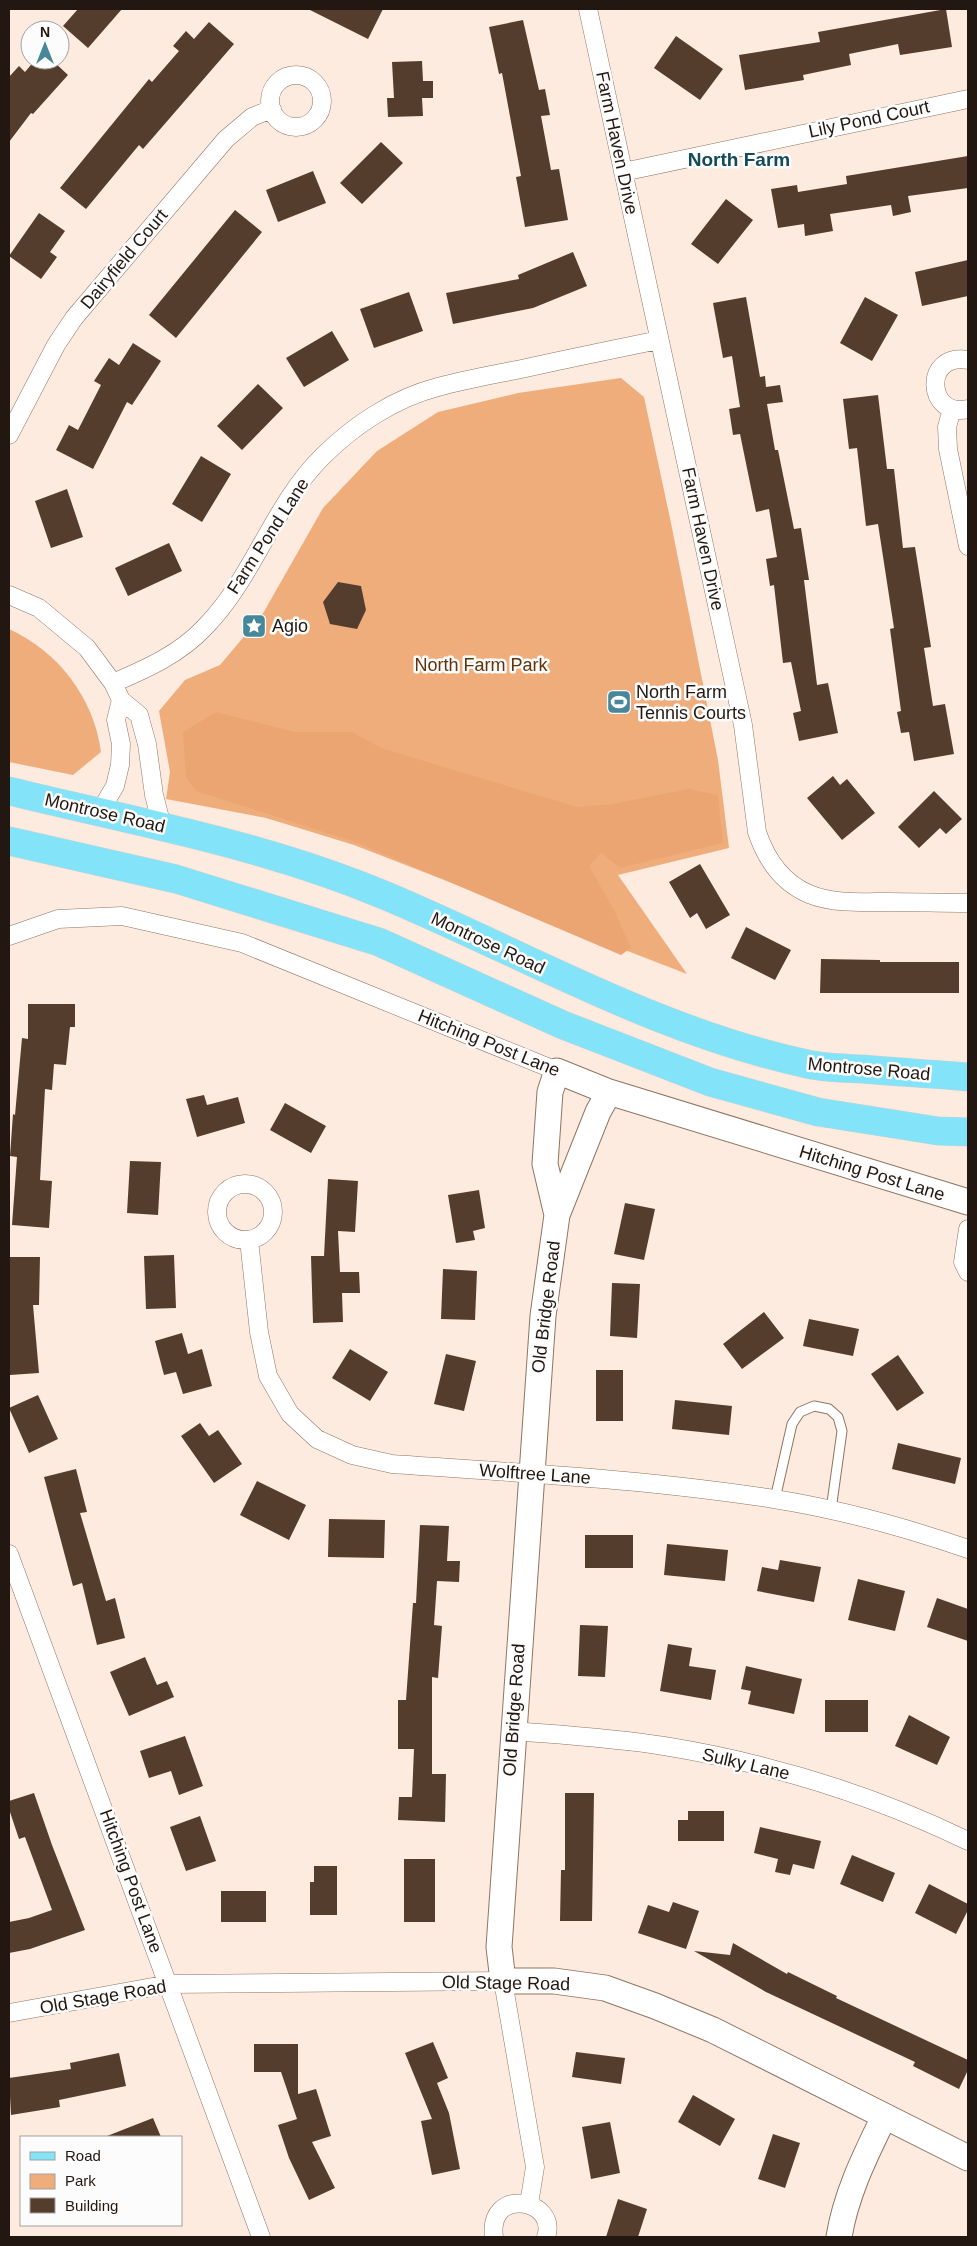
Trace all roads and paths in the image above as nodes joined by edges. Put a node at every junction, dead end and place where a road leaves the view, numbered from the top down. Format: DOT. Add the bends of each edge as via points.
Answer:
graph roads {
  1 [pos="588,9"];
  2 [pos="968,99"];
  3 [pos="272,109"];
  4 [pos="623,172"];
  5 [pos="659,340"];
  6 [pos="968,360"];
  7 [pos="960,409"];
  8 [pos="9,435"];
  9 [pos="968,546"];
  10 [pos="9,595"];
  11 [pos="112,683"];
  12 [pos="121,700"];
  13 [pos="9,791"];
  14 [pos="99,813"];
  15 [pos="162,826"];
  16 [pos="9,841"];
  17 [pos="968,903"];
  18 [pos="9,936"];
  19 [pos="557,1071"];
  20 [pos="968,1077"];
  21 [pos="609,1092"];
  22 [pos="968,1132"];
  23 [pos="968,1202"];
  24 [pos="557,1215"];
  25 [pos="968,1229"];
  26 [pos="248,1240"];
  27 [pos="968,1272"];
  28 [pos="531,1474"];
  29 [pos="776,1499"];
  30 [pos="831,1510"];
  31 [pos="968,1549"];
  32 [pos="9,1554"];
  33 [pos="513,1731"];
  34 [pos="968,1841"];
  35 [pos="503,1981"];
  36 [pos="169,1984"];
  37 [pos="9,2013"];
  38 [pos="884,2116"];
  39 [pos="968,2158"];
  40 [pos="529,2204"];
  41 [pos="261,2237"];
  42 [pos="494,2237"];
  43 [pos="546,2237"];
  44 [pos="840,2237"];
  1 -- 4 [label="street, Farm Haven Drive"];
  2 -- 4 [label="street, Lily Pond Court"];
  3 -- 8 [label="street, Dairyfield Court" via="252,118 226,139 74,318 56,345"];
  4 -- 5 [label="street, Farm Haven Drive"];
  5 -- 11 [label="street, Farm Pond Lane" via="436,387 383,410 323,456 296,487 232,594 206,627 165,659"];
  5 -- 17 [label="street, Farm Haven Drive" via="743,725 757,832 771,865 809,894 847,902"];
  6 -- 7 [label="street" via="950,361 936,376 937,395 943,404"];
  7 -- 9 [label="street" via="947,427 948,448"];
  10 -- 11 [label="street" via="39,608 87,648"];
  11 -- 12 [label="street"];
  12 -- 14 [label="street" via="116,720 120,744 116,786"];
  12 -- 15 [label="street" via="139,715"];
  13 -- 14 [label="main road, Montrose Road"];
  14 -- 15 [label="main road, Montrose Road"];
  15 -- 20 [label="main road, Montrose Road" via="265,852 384,895 624,1006 711,1038 809,1065"];
  16 -- 22 [label="main road" via="176,879 379,942 563,1024 710,1082 818,1112 938,1132"];
  18 -- 19 [label="street, Hitching Post Lane" via="58,919 122,916 242,943"];
  19 -- 21 [label="street, Hitching Post Lane"];
  19 -- 24 [label="street, Old Bridge Road" via="550,1092 545,1164"];
  21 -- 23 [label="street, Hitching Post Lane"];
  21 -- 24 [label="street, Old Bridge Road"];
  24 -- 28 [label="street, Old Bridge Road" via="543,1316"];
  25 -- 27 [label="street" via="963,1262"];
  26 -- 28 [label="street, Wolftree Lane" via="259,1332 268,1376 290,1414 316,1439 352,1455 392,1464"];
  28 -- 29 [label="street, Wolftree Lane" via="663,1484"];
  28 -- 33 [label="street, Old Bridge Road"];
  29 -- 30 [label="street, Wolftree Lane"];
  29 -- 30 [label="lane" via="792,1424 800,1412 814,1406 828,1409 838,1417 842,1431"];
  30 -- 31 [label="street, Wolftree Lane"];
  32 -- 36 [label="street, Hitching Post Lane"];
  33 -- 34 [label="street, Sulky Lane" via="665,1746 759,1766 874,1801"];
  33 -- 35 [label="street, Old Bridge Road" via="499,1947"];
  35 -- 36 [label="street, Old Stage Road"];
  35 -- 38 [label="street, Old Stage Road" via="554,1981 605,1988 713,2030"];
  35 -- 40 [label="street, Old Bridge Road" via="535,2167"];
  36 -- 37 [label="street, Old Stage Road"];
  36 -- 41 [label="street, Hitching Post Lane"];
  38 -- 39 [label="street, Old Stage Road"];
  38 -- 44 [label="street" via="861,2163 843,2213"];
  40 -- 42 [label="street" via="516,2203 505,2207 497,2215"];
  40 -- 43 [label="street" via="546,2220"];
}
